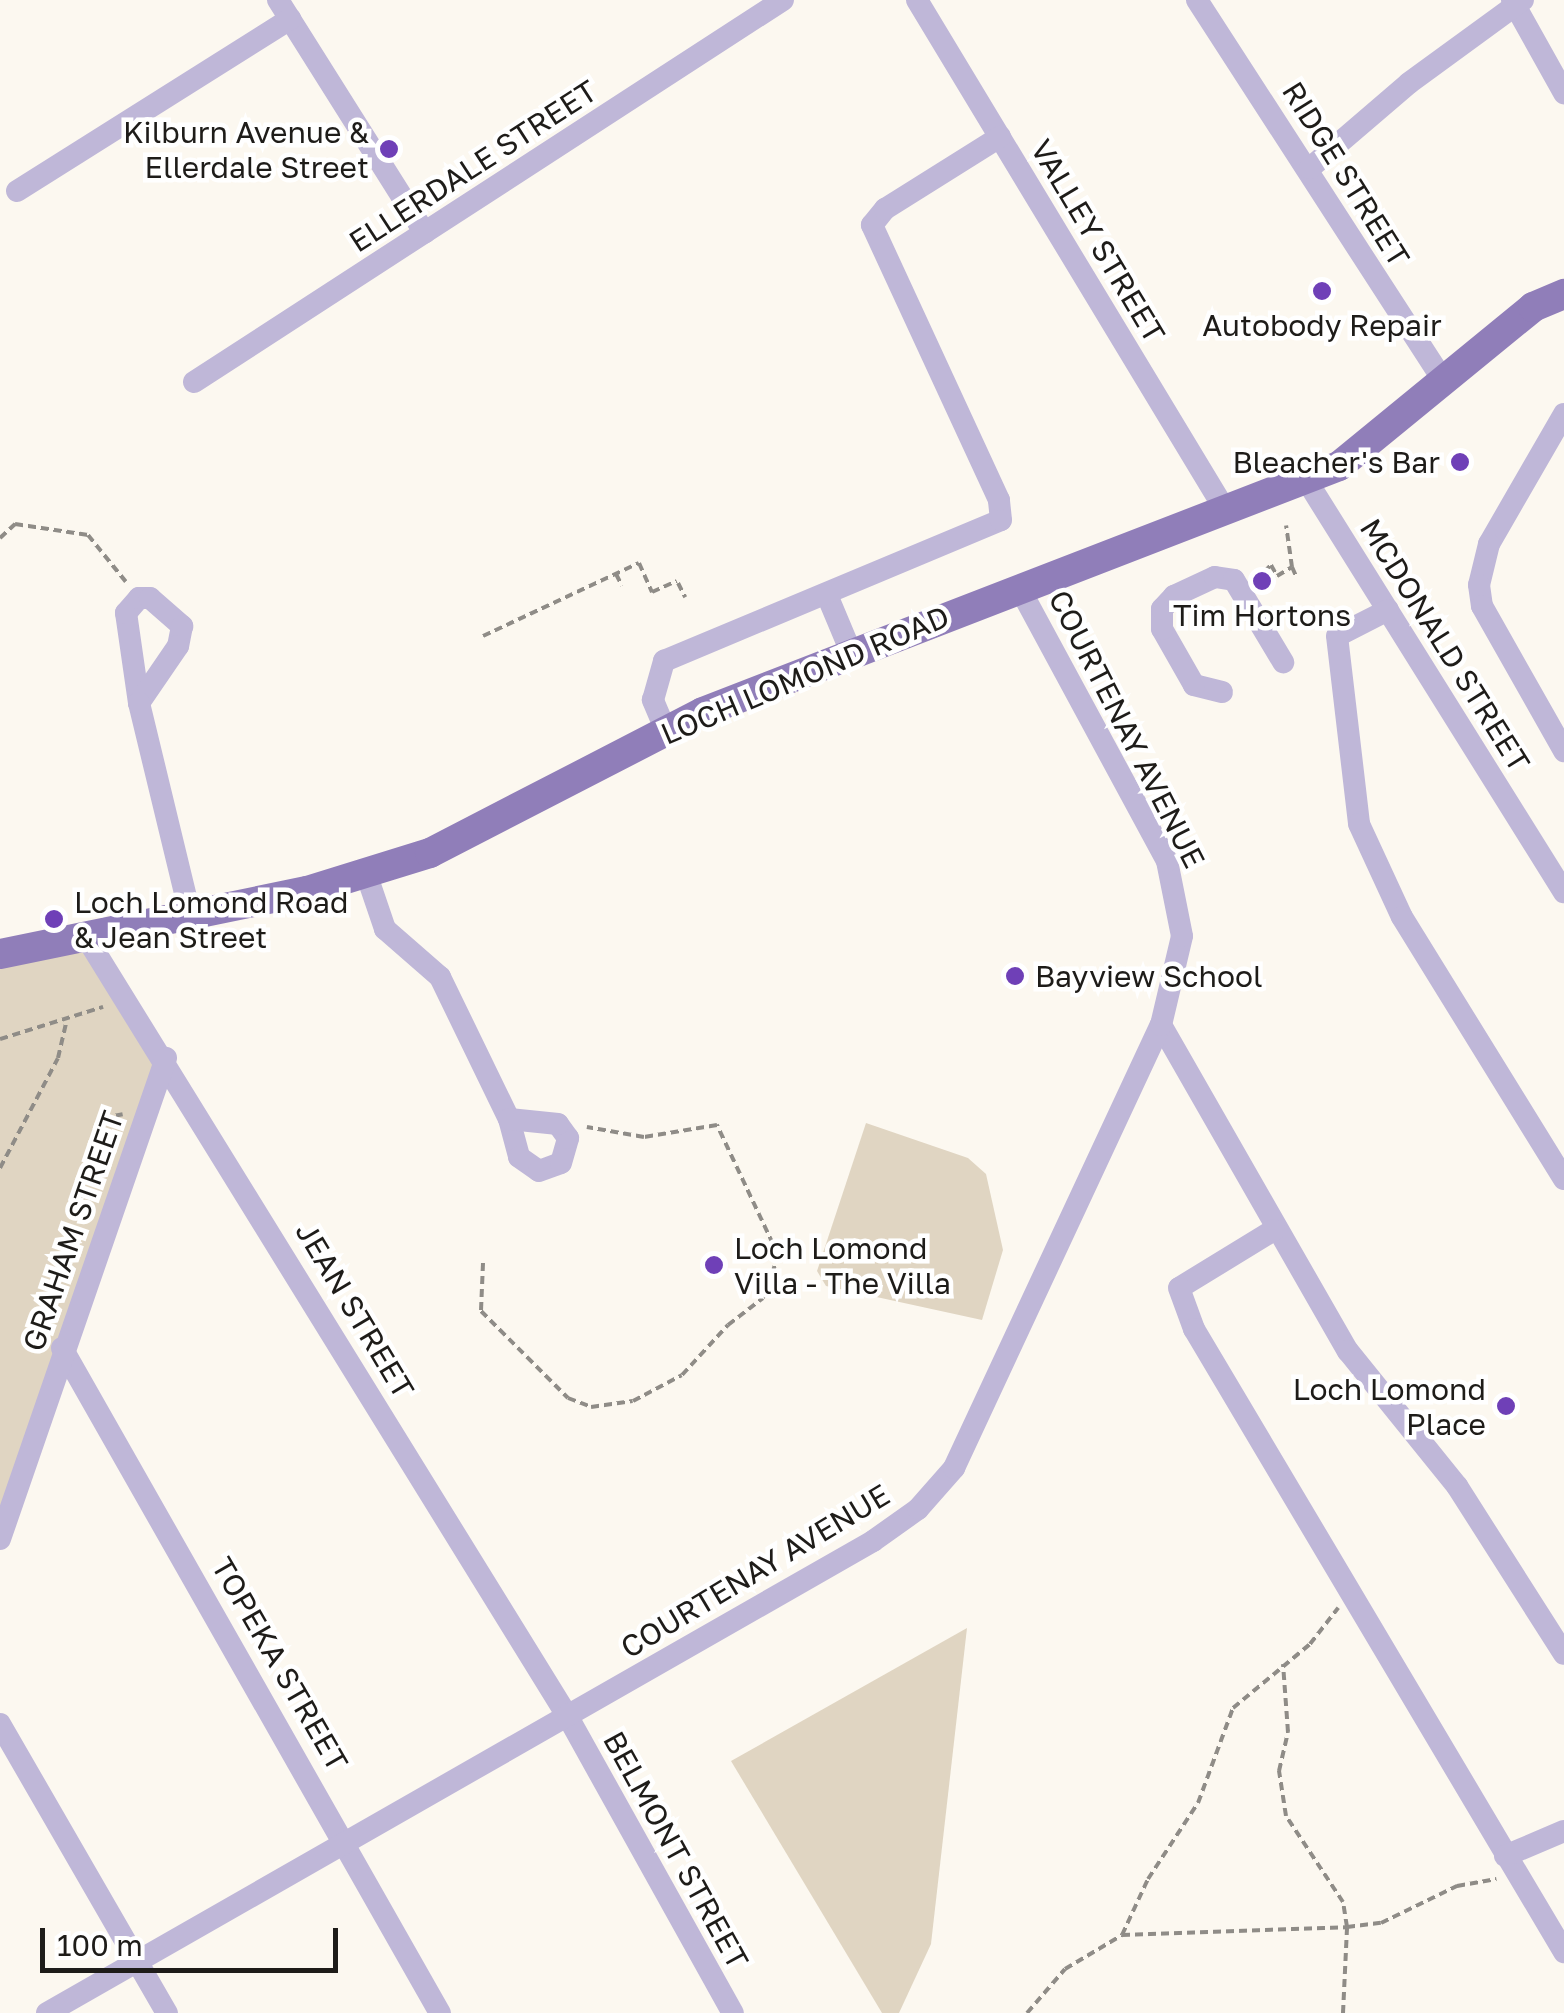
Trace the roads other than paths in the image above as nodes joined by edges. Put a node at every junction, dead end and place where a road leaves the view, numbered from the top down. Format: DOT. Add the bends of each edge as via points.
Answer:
graph roads {
  1 [pos="783,0"];
  2 [pos="917,0"];
  3 [pos="1198,0"];
  4 [pos="1517,2"];
  5 [pos="284,10"];
  6 [pos="1564,93"];
  7 [pos="1000,137"];
  8 [pos="1310,168"];
  9 [pos="17,192"];
  10 [pos="425,233"];
  11 [pos="1564,294"];
  12 [pos="1443,380"];
  13 [pos="194,382"];
  14 [pos="1564,414"];
  15 [pos="1308,482"];
  16 [pos="1227,513"];
  17 [pos="1020,588"];
  18 [pos="827,595"];
  19 [pos="1388,610"];
  20 [pos="851,652"];
  21 [pos="1283,662"];
  22 [pos="1222,692"];
  23 [pos="139,703"];
  24 [pos="666,731"];
  25 [pos="1564,751"];
  26 [pos="366,876"];
  27 [pos="1564,892"];
  28 [pos="190,914"];
  29 [pos="86,937"];
  30 [pos="0,954"];
  31 [pos="1161,1025"];
  32 [pos="166,1058"];
  33 [pos="509,1119"];
  34 [pos="1564,1178"];
  35 [pos="1274,1230"];
  36 [pos="62,1348"];
  37 [pos="0,1538"];
  38 [pos="1564,1654"];
  39 [pos="568,1717"];
  40 [pos="0,1724"];
  41 [pos="1564,1831"];
  42 [pos="346,1839"];
  43 [pos="1510,1863"];
  44 [pos="1564,1952"];
  45 [pos="138,1960"];
  46 [pos="47,2013"];
  47 [pos="167,2013"];
  48 [pos="440,2013"];
  49 [pos="733,2013"];
  1 -- 10 [label="street, ELLERDALE STREET"];
  2 -- 7 [label="street, VALLEY STREET"];
  3 -- 8 [label="street, RIDGE STREET"];
  4 -- 6 [label="street"];
  4 -- 8 [label="street"];
  5 -- 9 [label="street"];
  5 -- 10 [label="street"];
  7 -- 16 [label="street, VALLEY STREET"];
  7 -- 18 [label="street" via="885,209 872,224 1003,516 996,526"];
  8 -- 12 [label="street, RIDGE STREET"];
  10 -- 13 [label="street, ELLERDALE STREET"];
  11 -- 12 [label="main road, LOCH LOMOND ROAD" via="1533,307"];
  12 -- 15 [label="main road, LOCH LOMOND ROAD" via="1364,448"];
  14 -- 25 [label="street" via="1490,544 1479,585 1482,606"];
  15 -- 16 [label="main road, LOCH LOMOND ROAD"];
  15 -- 19 [label="street, MCDONALD STREET"];
  16 -- 17 [label="main road, LOCH LOMOND ROAD"];
  17 -- 20 [label="main road, LOCH LOMOND ROAD"];
  17 -- 31 [label="street, COURTENAY AVENUE" via="1177,886 1180,962"];
  18 -- 20 [label="street"];
  18 -- 24 [label="street" via="664,661 653,700"];
  19 -- 27 [label="street, MCDONALD STREET"];
  19 -- 34 [label="street" via="1336,636 1359,824 1402,916"];
  20 -- 24 [label="main road, LOCH LOMOND ROAD"];
  21 -- 22 [label="street" via="1234,580 1216,577 1174,596 1162,609 1162,629 1194,686"];
  23 -- 23 [label="street" via="126,646 126,613 139,598 178,617 182,632"];
  23 -- 28 [label="street"];
  24 -- 26 [label="main road, LOCH LOMOND ROAD" via="442,848"];
  26 -- 28 [label="main road, LOCH LOMOND ROAD"];
  26 -- 33 [label="street" via="385,930 440,977"];
  28 -- 29 [label="main road, LOCH LOMOND ROAD"];
  29 -- 30 [label="main road, LOCH LOMOND ROAD"];
  29 -- 32 [label="street, JEAN STREET"];
  31 -- 35 [label="street"];
  31 -- 39 [label="street, COURTENAY AVENUE" via="968,1441 937,1492 872,1540"];
  32 -- 36 [label="street, GRAHAM STREET"];
  32 -- 39 [label="street, JEAN STREET"];
  33 -- 33 [label="street" via="520,1157 539,1171 567,1156 564,1130 550,1120"];
  35 -- 38 [label="street" via="1348,1351 1457,1486"];
  35 -- 43 [label="street" via="1179,1288 1194,1329"];
  36 -- 37 [label="street, GRAHAM STREET"];
  36 -- 42 [label="street, TOPEKA STREET"];
  39 -- 42 [label="street, COURTENAY AVENUE"];
  39 -- 49 [label="street, BELMONT STREET"];
  40 -- 45 [label="street"];
  41 -- 43 [label="street"];
  42 -- 45 [label="street, COURTENAY AVENUE"];
  42 -- 48 [label="street, TOPEKA STREET"];
  43 -- 44 [label="street"];
  45 -- 46 [label="street, COURTENAY AVENUE"];
  45 -- 47 [label="street"];
}
